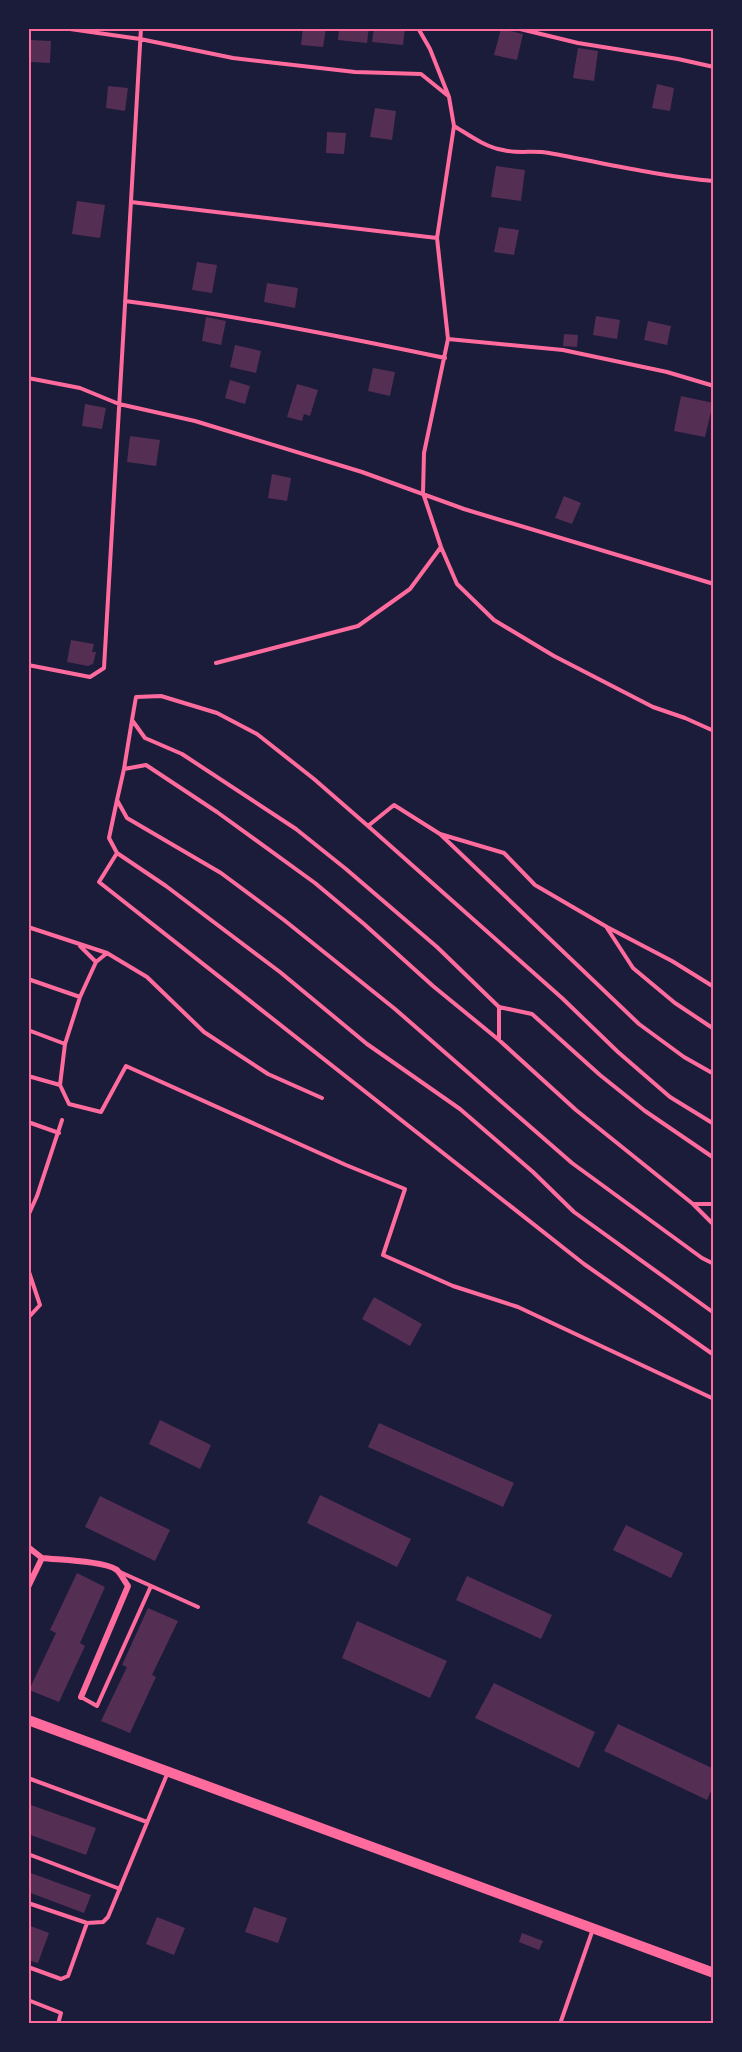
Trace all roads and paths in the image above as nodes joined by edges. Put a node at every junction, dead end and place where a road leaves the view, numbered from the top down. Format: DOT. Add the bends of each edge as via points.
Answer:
graph roads {
  1 [pos="63,28"];
  2 [pos="141,28"];
  3 [pos="418,28"];
  4 [pos="516,28"];
  5 [pos="140,39"];
  6 [pos="714,67"];
  7 [pos="449,97"];
  8 [pos="454,126"];
  9 [pos="714,181"];
  10 [pos="131,202"];
  11 [pos="437,238"];
  12 [pos="125,301"];
  13 [pos="448,339"];
  14 [pos="445,358"];
  15 [pos="28,378"];
  16 [pos="714,386"];
  17 [pos="119,404"];
  18 [pos="423,494"];
  19 [pos="441,547"];
  20 [pos="714,584"];
  21 [pos="216,663"];
  22 [pos="28,665"];
  23 [pos="132,720"];
  24 [pos="714,731"];
  25 [pos="124,769"];
  26 [pos="117,800"];
  27 [pos="368,826"];
  28 [pos="440,834"];
  29 [pos="117,854"];
  30 [pos="28,927"];
  31 [pos="606,927"];
  32 [pos="79,945"];
  33 [pos="107,952"];
  34 [pos="96,962"];
  35 [pos="28,979"];
  36 [pos="714,987"];
  37 [pos="80,997"];
  38 [pos="499,1007"];
  39 [pos="714,1029"];
  40 [pos="28,1030"];
  41 [pos="499,1040"];
  42 [pos="64,1044"];
  43 [pos="714,1074"];
  44 [pos="28,1076"];
  45 [pos="60,1085"];
  46 [pos="322,1098"];
  47 [pos="62,1120"];
  48 [pos="28,1122"];
  49 [pos="714,1124"];
  50 [pos="58,1133"];
  51 [pos="714,1158"];
  52 [pos="693,1204"];
  53 [pos="714,1204"];
  54 [pos="28,1216"];
  55 [pos="714,1225"];
  56 [pos="714,1264"];
  57 [pos="28,1269"];
  58 [pos="714,1313"];
  59 [pos="28,1318"];
  60 [pos="714,1355"];
  61 [pos="714,1399"];
  62 [pos="28,1547"];
  63 [pos="42,1558"];
  64 [pos="117,1570"];
  65 [pos="152,1586"];
  66 [pos="28,1587"];
  67 [pos="198,1607"];
  68 [pos="81,1697"];
  69 [pos="28,1720"];
  70 [pos="168,1772"];
  71 [pos="28,1778"];
  72 [pos="147,1822"];
  73 [pos="28,1854"];
  74 [pos="120,1889"];
  75 [pos="28,1903"];
  76 [pos="87,1923"];
  77 [pos="594,1928"];
  78 [pos="28,1967"];
  79 [pos="714,1972"];
  80 [pos="28,2000"];
  81 [pos="58,2024"];
  82 [pos="560,2024"];
  1 -- 5 [label="lane"];
  2 -- 5 [label="lane"];
  3 -- 7 [label="lane"];
  4 -- 6 [label="lane"];
  5 -- 7 [label="lane" via="233,58 355,72 421,74"];
  5 -- 10 [label="lane"];
  7 -- 8 [label="lane"];
  8 -- 9 [label="lane" via="480,142 504,150 547,152"];
  8 -- 11 [label="lane"];
  10 -- 11 [label="lane"];
  10 -- 12 [label="lane"];
  11 -- 13 [label="lane"];
  12 -- 14 [label="lane" via="333,335"];
  12 -- 17 [label="lane"];
  13 -- 14 [label="lane"];
  13 -- 16 [label="lane" via="563,350"];
  14 -- 18 [label="lane" via="424,453"];
  15 -- 17 [label="lane" via="80,388"];
  17 -- 18 [label="lane" via="195,421"];
  17 -- 22 [label="lane" via="104,668 90,677"];
  18 -- 19 [label="lane"];
  18 -- 20 [label="lane"];
  19 -- 21 [label="lane" via="410,589 358,626"];
  19 -- 24 [label="lane" via="457,585 494,620 654,707"];
  23 -- 25 [label="lane"];
  23 -- 27 [label="lane" via="136,697 160,696 217,713 257,734"];
  23 -- 38 [label="lane" via="145,738 182,754 296,829 437,947"];
  25 -- 26 [label="lane"];
  25 -- 41 [label="lane" via="146,765 315,883"];
  26 -- 29 [label="lane" via="109,838"];
  26 -- 56 [label="lane" via="127,818 221,873 284,920 572,1162"];
  27 -- 28 [label="lane" via="394,805"];
  27 -- 49 [label="lane" via="618,1052 670,1096"];
  28 -- 31 [label="lane" via="504,853 535,885"];
  28 -- 43 [label="lane" via="639,1024"];
  29 -- 58 [label="lane" via="166,886 367,1044 460,1109 574,1212"];
  29 -- 60 [label="lane" via="99,882 584,1264"];
  30 -- 32 [label="lane"];
  31 -- 36 [label="lane"];
  31 -- 39 [label="lane" via="633,968"];
  32 -- 33 [label="lane"];
  32 -- 34 [label="lane"];
  33 -- 34 [label="lane"];
  33 -- 46 [label="lane" via="147,977 204,1032 268,1074"];
  34 -- 37 [label="lane"];
  35 -- 37 [label="lane"];
  37 -- 42 [label="lane"];
  38 -- 41 [label="lane"];
  38 -- 51 [label="lane" via="532,1014 636,1104"];
  40 -- 42 [label="lane"];
  41 -- 52 [label="lane" via="576,1110"];
  42 -- 45 [label="lane"];
  44 -- 45 [label="lane"];
  45 -- 61 [label="lane" via="69,1104 101,1112 126,1066 405,1189 383,1255 453,1286 518,1308"];
  47 -- 50 [label="lane"];
  48 -- 50 [label="lane"];
  50 -- 54 [label="lane"];
  52 -- 53 [label="lane"];
  52 -- 55 [label="lane"];
  57 -- 59 [label="lane" via="40,1305"];
  62 -- 63 [label="street"];
  63 -- 64 [label="street" via="99,1562"];
  63 -- 66 [label="street"];
  64 -- 65 [label="lane"];
  64 -- 68 [label="street" via="128,1586"];
  65 -- 67 [label="lane"];
  65 -- 68 [label="lane" via="97,1706"];
  69 -- 70 [label="main road"];
  70 -- 72 [label="lane"];
  70 -- 77 [label="main road"];
  71 -- 72 [label="lane"];
  72 -- 74 [label="lane"];
  73 -- 74 [label="lane"];
  74 -- 76 [label="lane" via="108,1917 103,1922"];
  75 -- 76 [label="lane"];
  76 -- 78 [label="lane" via="68,1976 61,1979"];
  77 -- 79 [label="main road"];
  77 -- 82 [label="lane"];
  80 -- 81 [label="lane" via="61,2013"];
}
